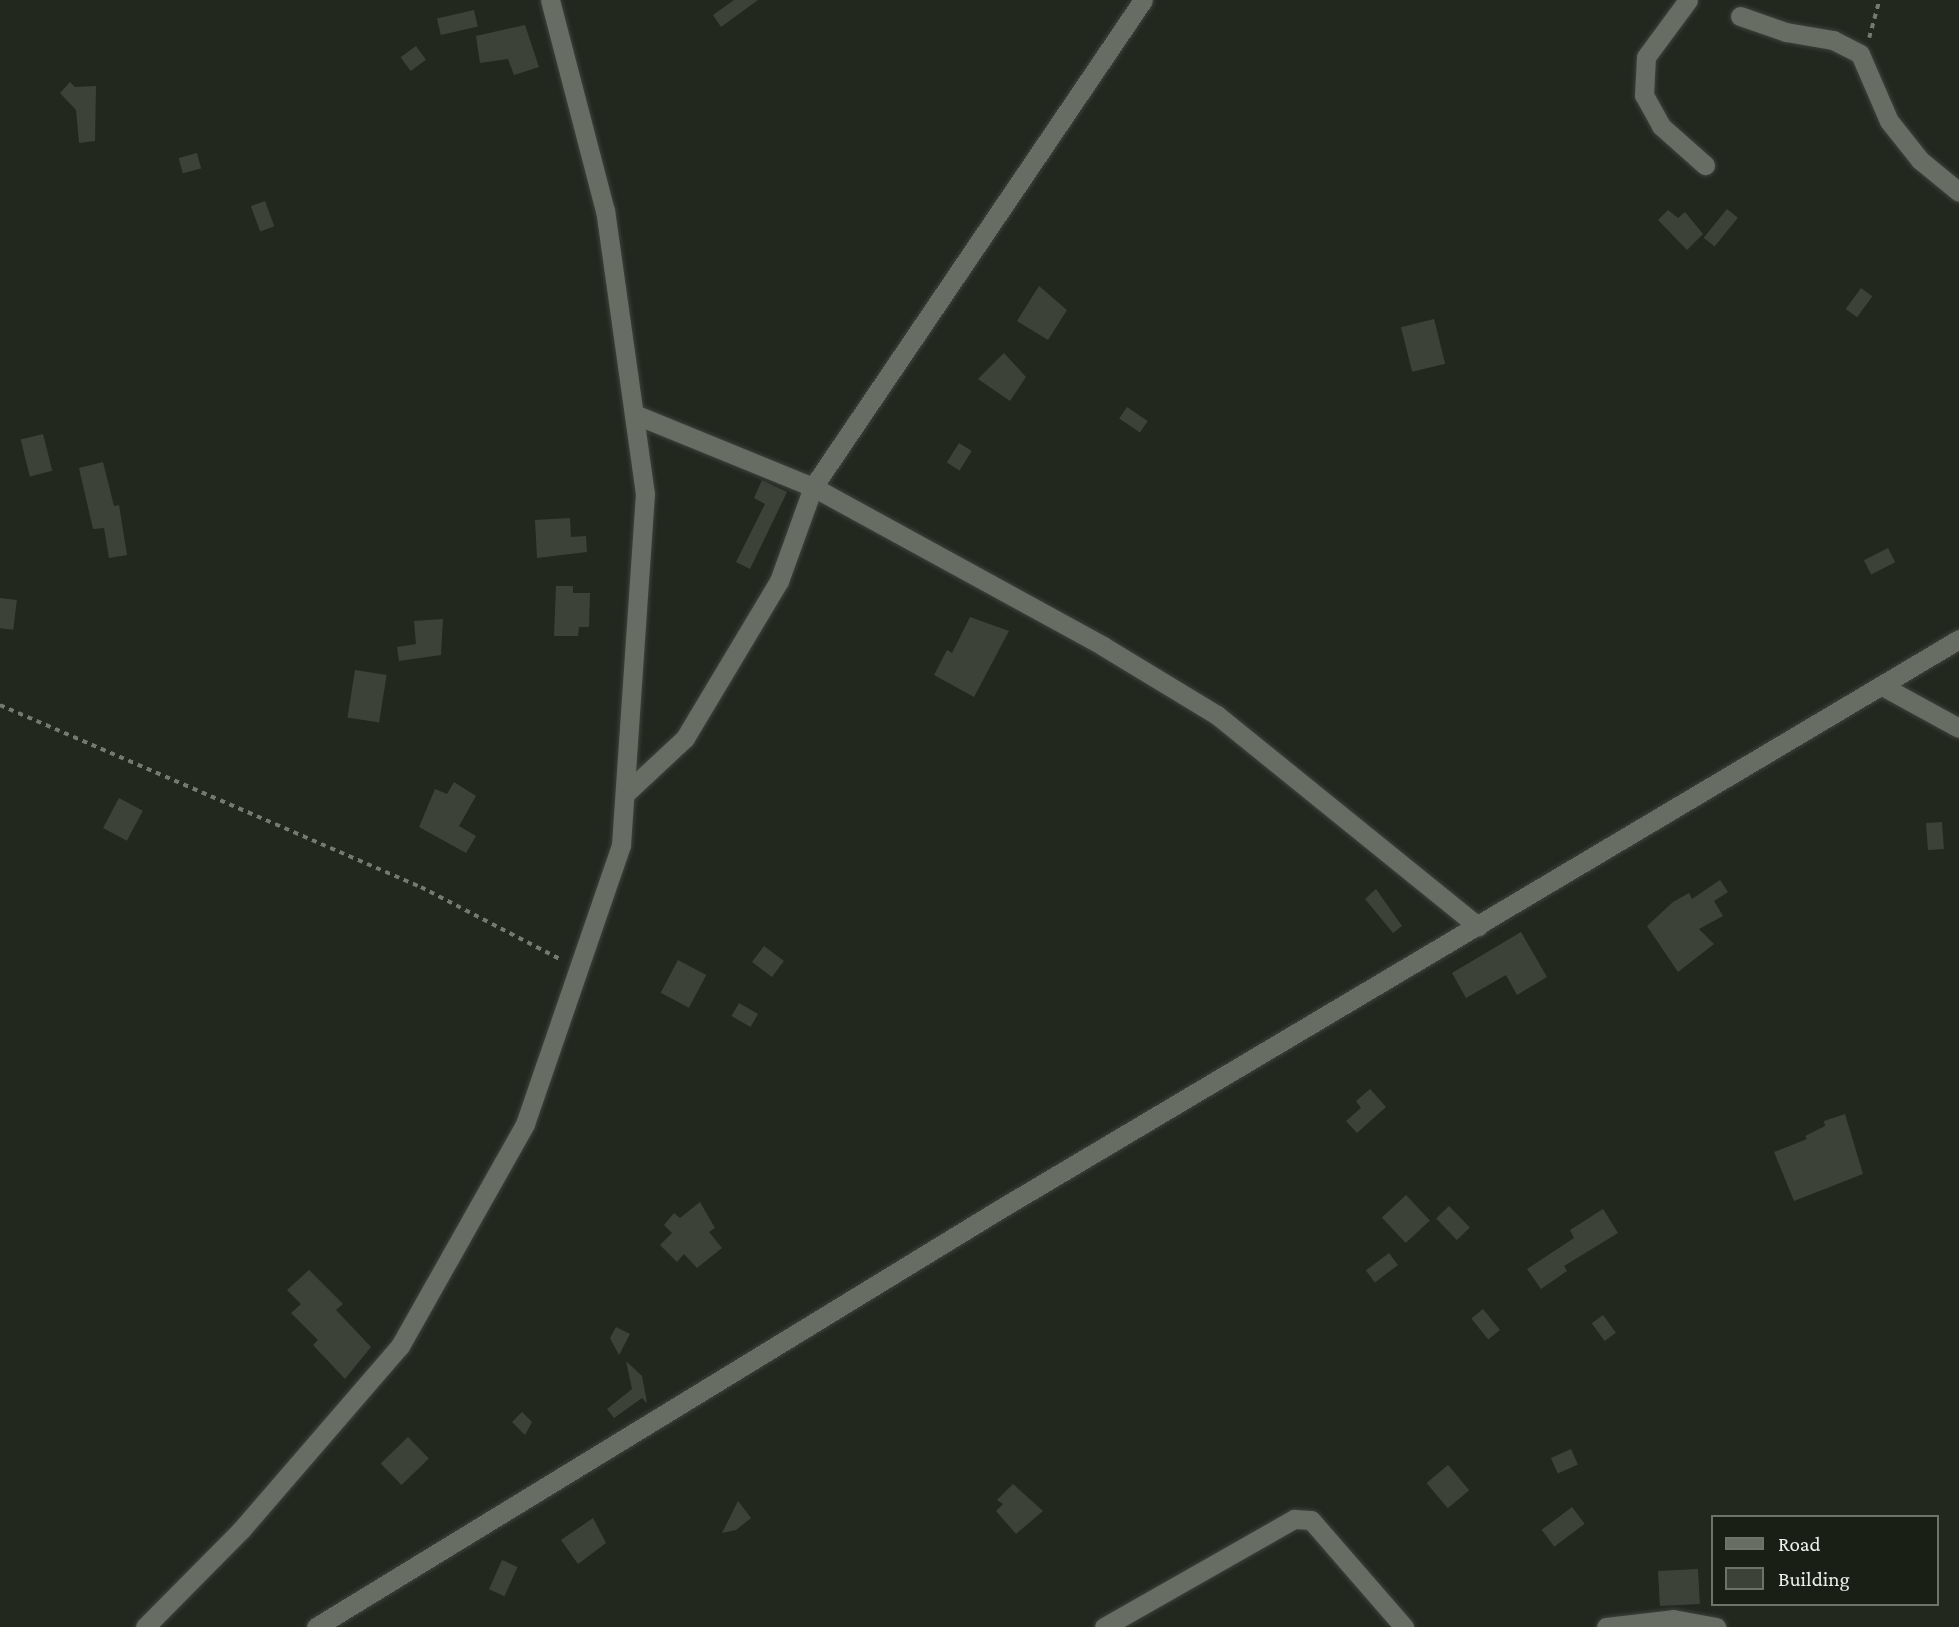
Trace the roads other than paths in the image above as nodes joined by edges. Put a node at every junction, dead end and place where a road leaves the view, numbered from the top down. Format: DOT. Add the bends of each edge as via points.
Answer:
graph roads {
  1 [pos="550,0"];
  2 [pos="1143,0"];
  3 [pos="1688,0"];
  4 [pos="1740,16"];
  5 [pos="1705,165"];
  6 [pos="1959,192"];
  7 [pos="634,414"];
  8 [pos="813,487"];
  9 [pos="1959,639"];
  10 [pos="1884,687"];
  11 [pos="1959,728"];
  12 [pos="625,793"];
  13 [pos="1479,926"];
  14 [pos="145,1627"];
  15 [pos="316,1627"];
  16 [pos="1104,1627"];
  17 [pos="1404,1627"];
  18 [pos="1606,1627"];
  19 [pos="1716,1627"];
  1 -- 7 [label="street" via="605,211"];
  2 -- 8 [label="street"];
  3 -- 5 [label="street" via="1646,57 1644,95 1661,126"];
  4 -- 6 [label="street" via="1786,32 1833,40 1860,54 1889,121 1920,160"];
  7 -- 8 [label="street"];
  7 -- 12 [label="street" via="645,494"];
  8 -- 12 [label="street" via="779,580 685,738"];
  8 -- 13 [label="street" via="1103,646 1217,715"];
  9 -- 10 [label="street"];
  10 -- 11 [label="street"];
  10 -- 13 [label="street"];
  12 -- 14 [label="street" via="621,845 525,1124 400,1346 241,1530"];
  13 -- 15 [label="street" via="1005,1206"];
  16 -- 17 [label="street" via="1294,1519 1311,1520"];
  18 -- 19 [label="street" via="1673,1619"];
}
